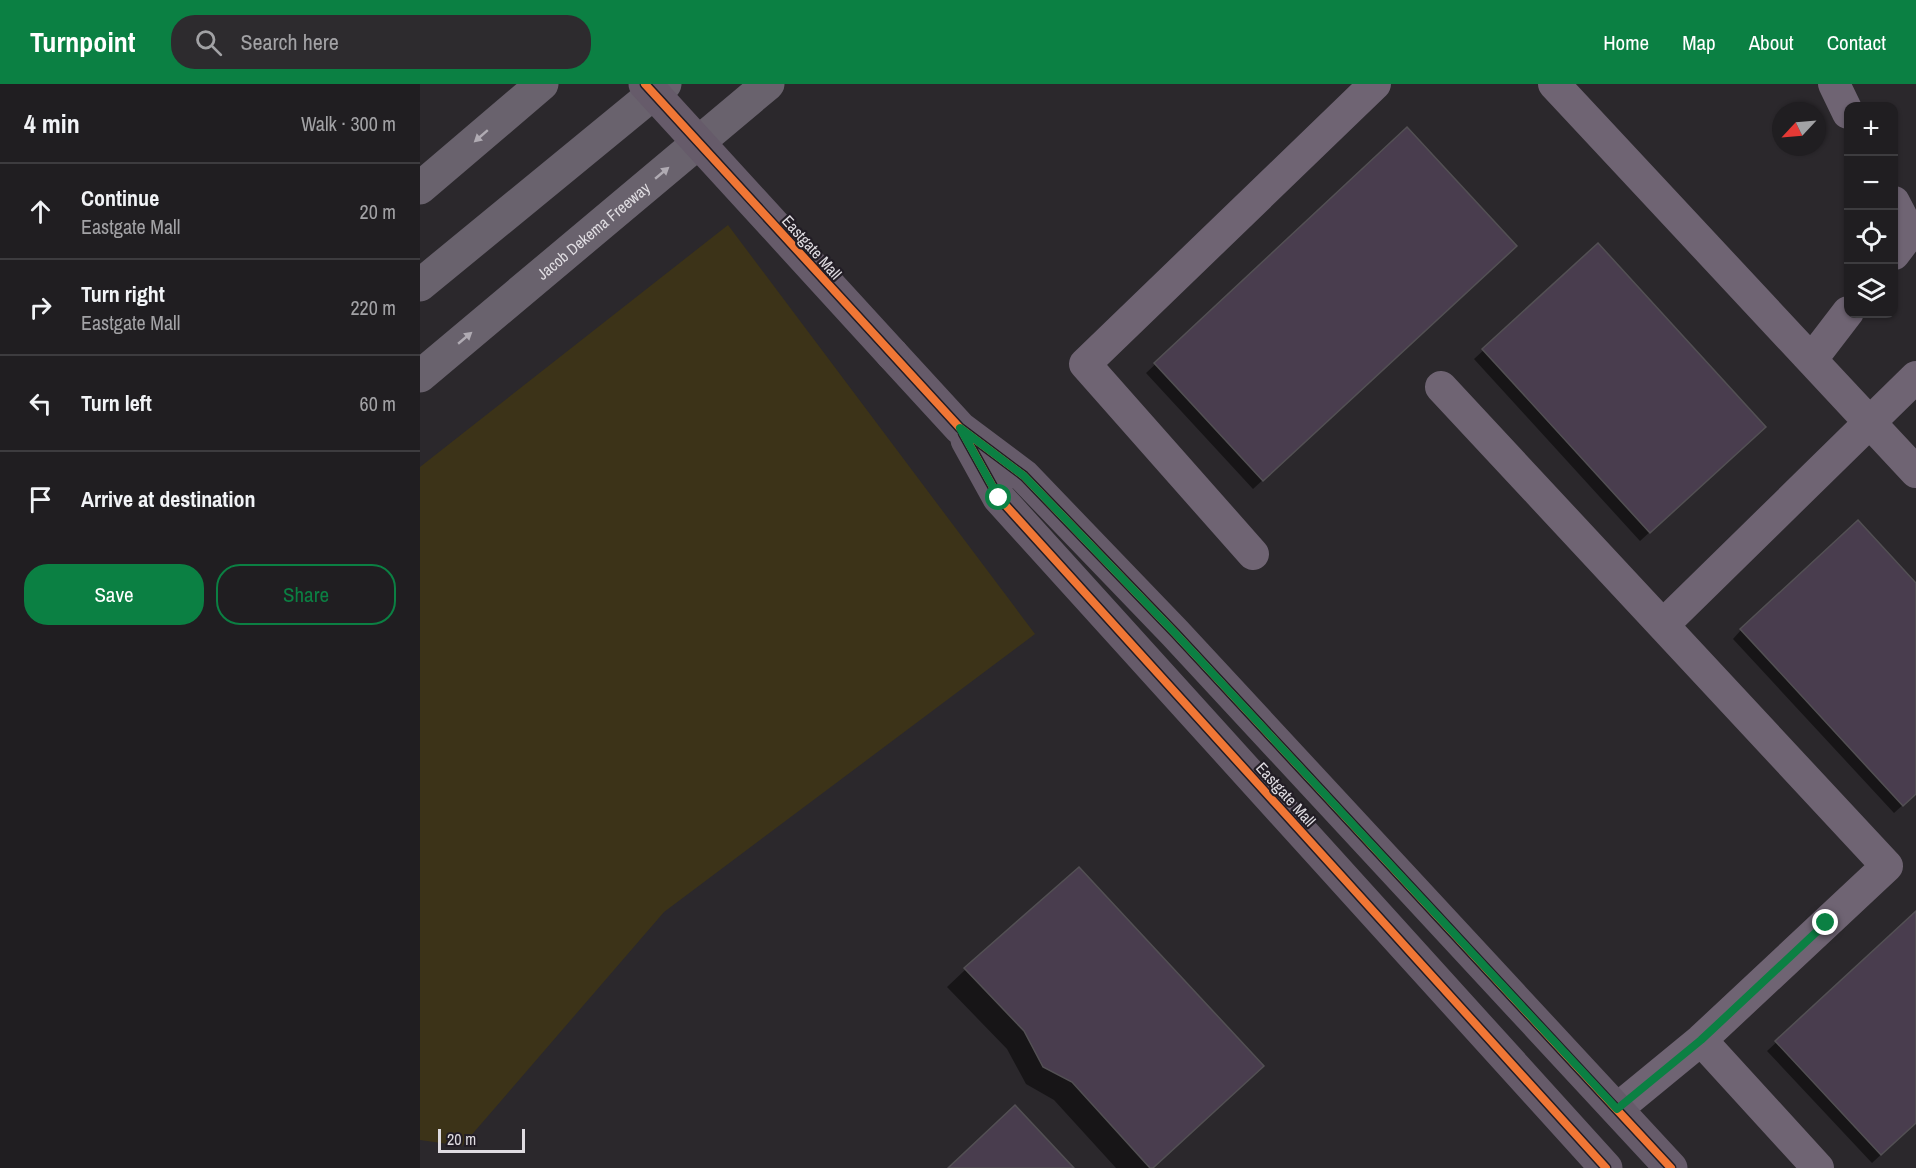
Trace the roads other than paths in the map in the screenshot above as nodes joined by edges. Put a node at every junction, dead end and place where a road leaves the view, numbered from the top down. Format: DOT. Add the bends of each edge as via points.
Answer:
graph roads {
  1 [pos="542,84"];
  2 [pos="635,84"];
  3 [pos="645,84"];
  4 [pos="665,84"];
  5 [pos="768,84"];
  6 [pos="1374,84"];
  7 [pos="1554,84"];
  8 [pos="1834,84"];
  9 [pos="1844,105"];
  10 [pos="420,188"];
  11 [pos="1898,211"];
  12 [pos="1898,248"];
  13 [pos="420,261"];
  14 [pos="420,285"];
  15 [pos="1844,317"];
  16 [pos="1812,359"];
  17 [pos="420,376"];
  18 [pos="1916,377"];
  19 [pos="1442,387"];
  20 [pos="1871,422"];
  21 [pos="960,428"];
  22 [pos="1916,472"];
  23 [pos="1253,554"];
  24 [pos="1663,625"];
  25 [pos="1701,1040"];
  26 [pos="1617,1109"];
  27 [pos="1606,1168"];
  28 [pos="1671,1168"];
  29 [pos="1818,1168"];
  1 -- 10 [label="highway, one-way"];
  2 -- 13 [label="highway"];
  3 -- 21 [label="main road, Eastgate Mall, bridge"];
  4 -- 14 [label="highway"];
  17 -- 5 [label="highway, Jacob Dekema Freeway, one-way"];
  6 -- 23 [label="lane" via="1085,364"];
  7 -- 16 [label="lane"];
  8 -- 9 [label="lane"];
  11 -- 12 [label="lane" via="1910,233"];
  15 -- 16 [label="lane"];
  16 -- 20 [label="lane"];
  18 -- 20 [label="lane"];
  19 -- 24 [label="lane"];
  20 -- 22 [label="lane"];
  20 -- 24 [label="lane"];
  21 -- 26 [label="main road, Eastgate Mall" via="1024,476"];
  21 -- 27 [label="main road, Eastgate Mall" via="999,498"];
  24 -- 25 [label="lane" via="1887,866"];
  25 -- 26 [label="lane"];
  25 -- 29 [label="lane"];
  26 -- 28 [label="main road, Eastgate Mall"];
}
